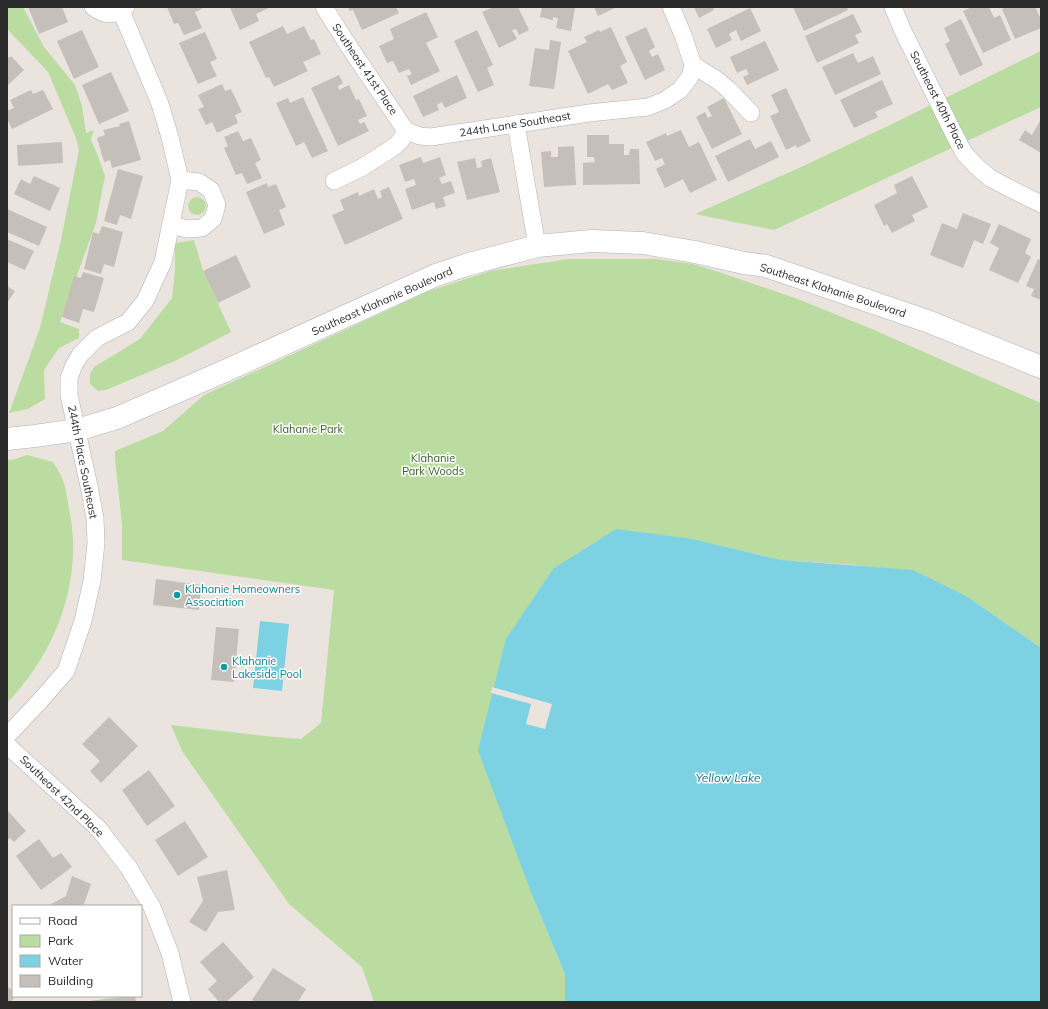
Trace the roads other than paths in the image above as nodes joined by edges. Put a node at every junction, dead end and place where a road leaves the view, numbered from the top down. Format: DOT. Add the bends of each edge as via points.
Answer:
graph roads {
  1 [pos="93,7"];
  2 [pos="324,7"];
  3 [pos="671,7"];
  4 [pos="895,8"];
  5 [pos="124,9"];
  6 [pos="694,65"];
  7 [pos="751,113"];
  8 [pos="516,124"];
  9 [pos="406,130"];
  10 [pos="180,180"];
  11 [pos="334,181"];
  12 [pos="1041,204"];
  13 [pos="172,225"];
  14 [pos="537,246"];
  15 [pos="1041,367"];
  16 [pos="77,430"];
  17 [pos="7,439"];
  18 [pos="7,736"];
  19 [pos="7,745"];
  20 [pos="182,1002"];
  1 -- 5 [label="street, 244th Place Southeast" via="106,14"];
  2 -- 9 [label="street, Southeast 41st Place"];
  3 -- 6 [label="street"];
  4 -- 12 [label="street, Southeast 40th Place" via="902,29 964,153 990,178"];
  5 -- 10 [label="street, 244th Place Southeast" via="159,101"];
  6 -- 7 [label="street" via="729,90"];
  6 -- 8 [label="street, 244th Lane Southeast" via="690,77 680,90 648,107"];
  8 -- 9 [label="street, 244th Lane Southeast" via="431,137 420,136"];
  8 -- 14 [label="street"];
  9 -- 11 [label="street" via="394,147 361,168"];
  10 -- 13 [label="street, 244th Place Southeast"];
  10 -- 13 [label="street" via="199,182 211,190 217,205 213,219 202,228 186,230"];
  13 -- 16 [label="street, 244th Place Southeast" via="163,262 145,301 128,322 98,338 89,346 74,366 69,378 69,395"];
  14 -- 15 [label="street, Southeast Klahanie Boulevard" via="592,241 643,243 766,266 927,321"];
  14 -- 16 [label="street, Southeast Klahanie Boulevard" via="436,275 123,415"];
  16 -- 17 [label="street, Southeast Klahanie Boulevard"];
  16 -- 18 [label="street, 244th Place Southeast" via="95,518 96,543 92,581 83,621 66,671"];
  19 -- 20 [label="street, Southeast 42nd Place" via="98,828 129,868 152,907 170,953"];
}
